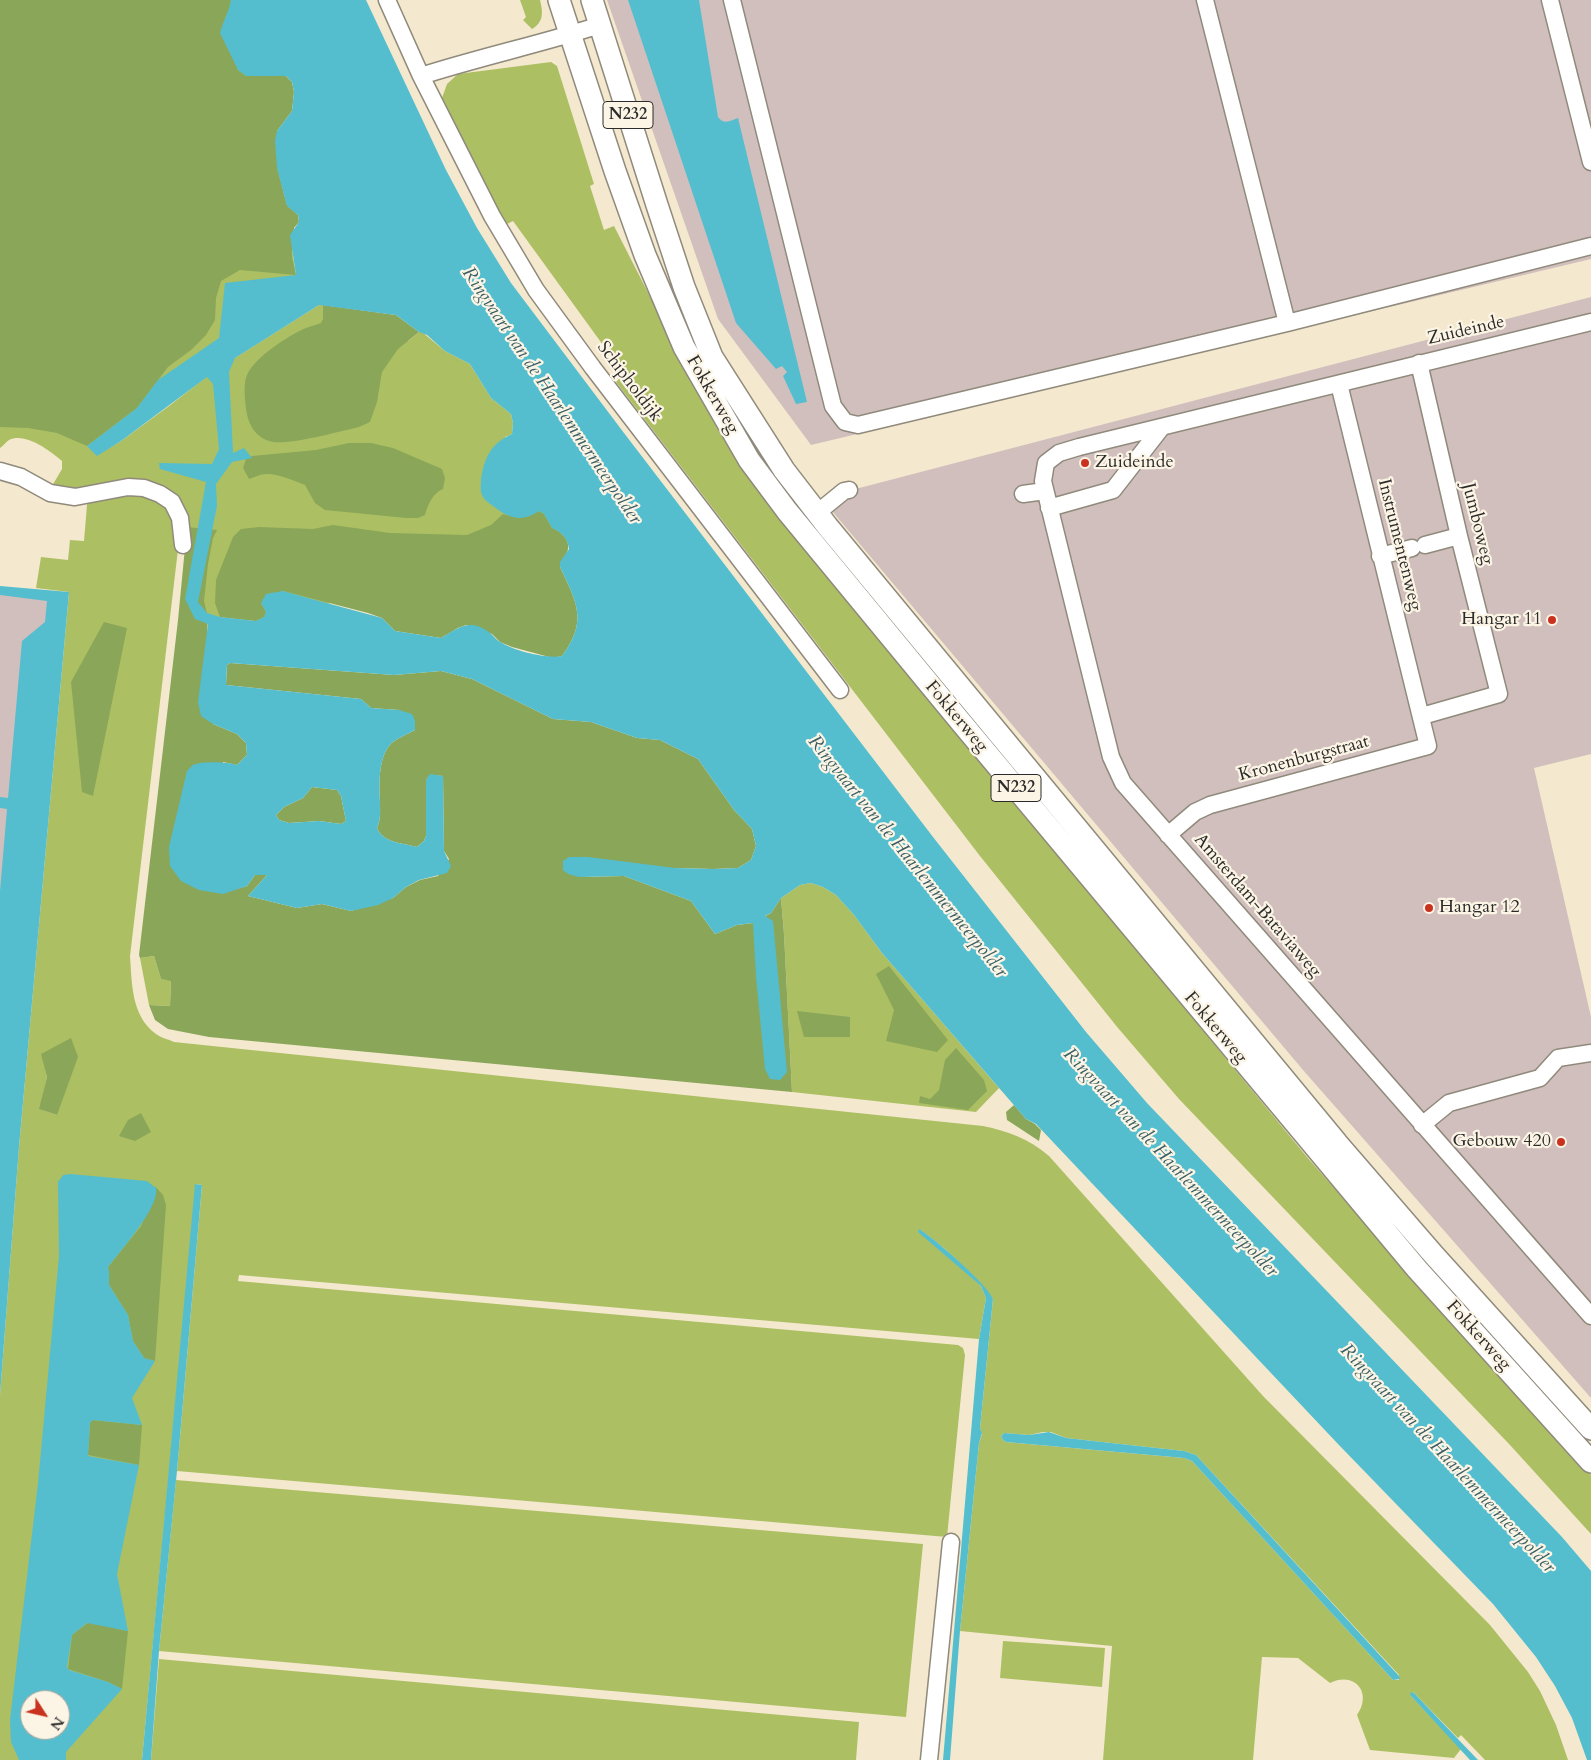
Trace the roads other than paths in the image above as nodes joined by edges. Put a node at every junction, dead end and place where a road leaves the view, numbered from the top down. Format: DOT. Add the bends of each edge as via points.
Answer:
graph roads {
  1 [pos="387,0"];
  2 [pos="559,0"];
  3 [pos="592,0"];
  4 [pos="732,0"];
  5 [pos="1206,0"];
  6 [pos="1550,0"];
  7 [pos="600,25"];
  8 [pos="570,34"];
  9 [pos="421,76"];
  10 [pos="1591,162"];
  11 [pos="1591,246"];
  12 [pos="1591,322"];
  13 [pos="1287,323"];
  14 [pos="1419,363"];
  15 [pos="1339,384"];
  16 [pos="1162,427"];
  17 [pos="1059,453"];
  18 [pos="0,471"];
  19 [pos="849,490"];
  20 [pos="1045,491"];
  21 [pos="1023,494"];
  22 [pos="1049,508"];
  23 [pos="817,513"];
  24 [pos="1458,536"];
  25 [pos="183,544"];
  26 [pos="1380,556"];
  27 [pos="840,690"];
  28 [pos="1422,716"];
  29 [pos="1168,835"];
  30 [pos="1591,1053"];
  31 [pos="1422,1125"];
  32 [pos="1591,1316"];
  33 [pos="1591,1429"];
  34 [pos="1591,1462"];
  35 [pos="951,1542"];
  36 [pos="929,1760"];
  1 -- 9 [label="street, Schipholdijk"];
  2 -- 8 [label="main road, Fokkerweg / N232"];
  3 -- 7 [label="main road, Fokkerweg / N232"];
  4 -- 13 [label="street" via="832,406 845,422 858,425"];
  5 -- 13 [label="street"];
  6 -- 10 [label="street"];
  7 -- 8 [label="street"];
  7 -- 23 [label="main road, Fokkerweg / N232" via="656,205 712,357 784,470"];
  8 -- 9 [label="street"];
  8 -- 34 [label="main road, Fokkerweg / N232" via="645,255 684,347 749,460 787,511 960,721 1398,1246"];
  9 -- 27 [label="street, Schipholdijk" via="492,216 536,290"];
  11 -- 13 [label="street"];
  12 -- 14 [label="street, Zuideinde"];
  14 -- 15 [label="street, Zuideinde"];
  14 -- 24 [label="street, Jumboweg"];
  15 -- 16 [label="street, Zuideinde"];
  15 -- 26 [label="street, Instrumentenweg"];
  16 -- 17 [label="street, Zuideinde"];
  16 -- 22 [label="street" via="1112,490"];
  17 -- 20 [label="street, Amsterdam-Bataviaweg" via="1046,464"];
  18 -- 25 [label="street" via="21,477 50,493 75,497 128,487 160,494 172,502 180,518"];
  19 -- 23 [label="street"];
  20 -- 21 [label="street"];
  20 -- 22 [label="street, Amsterdam-Bataviaweg"];
  22 -- 29 [label="street, Amsterdam-Bataviaweg" via="1111,757 1123,783"];
  23 -- 33 [label="main road, Fokkerweg / N232" via="1337,1143 1432,1254"];
  24 -- 26 [label="street"];
  24 -- 28 [label="street, Jumboweg" via="1500,694"];
  26 -- 28 [label="street, Instrumentenweg"];
  28 -- 29 [label="street, Kronenburgstraat" via="1428,746 1210,805 1195,812"];
  29 -- 31 [label="street, Amsterdam-Bataviaweg"];
  30 -- 31 [label="street" via="1558,1058 1540,1078 1449,1103"];
  31 -- 32 [label="street, Amsterdam-Bataviaweg"];
  35 -- 36 [label="street"];
}
